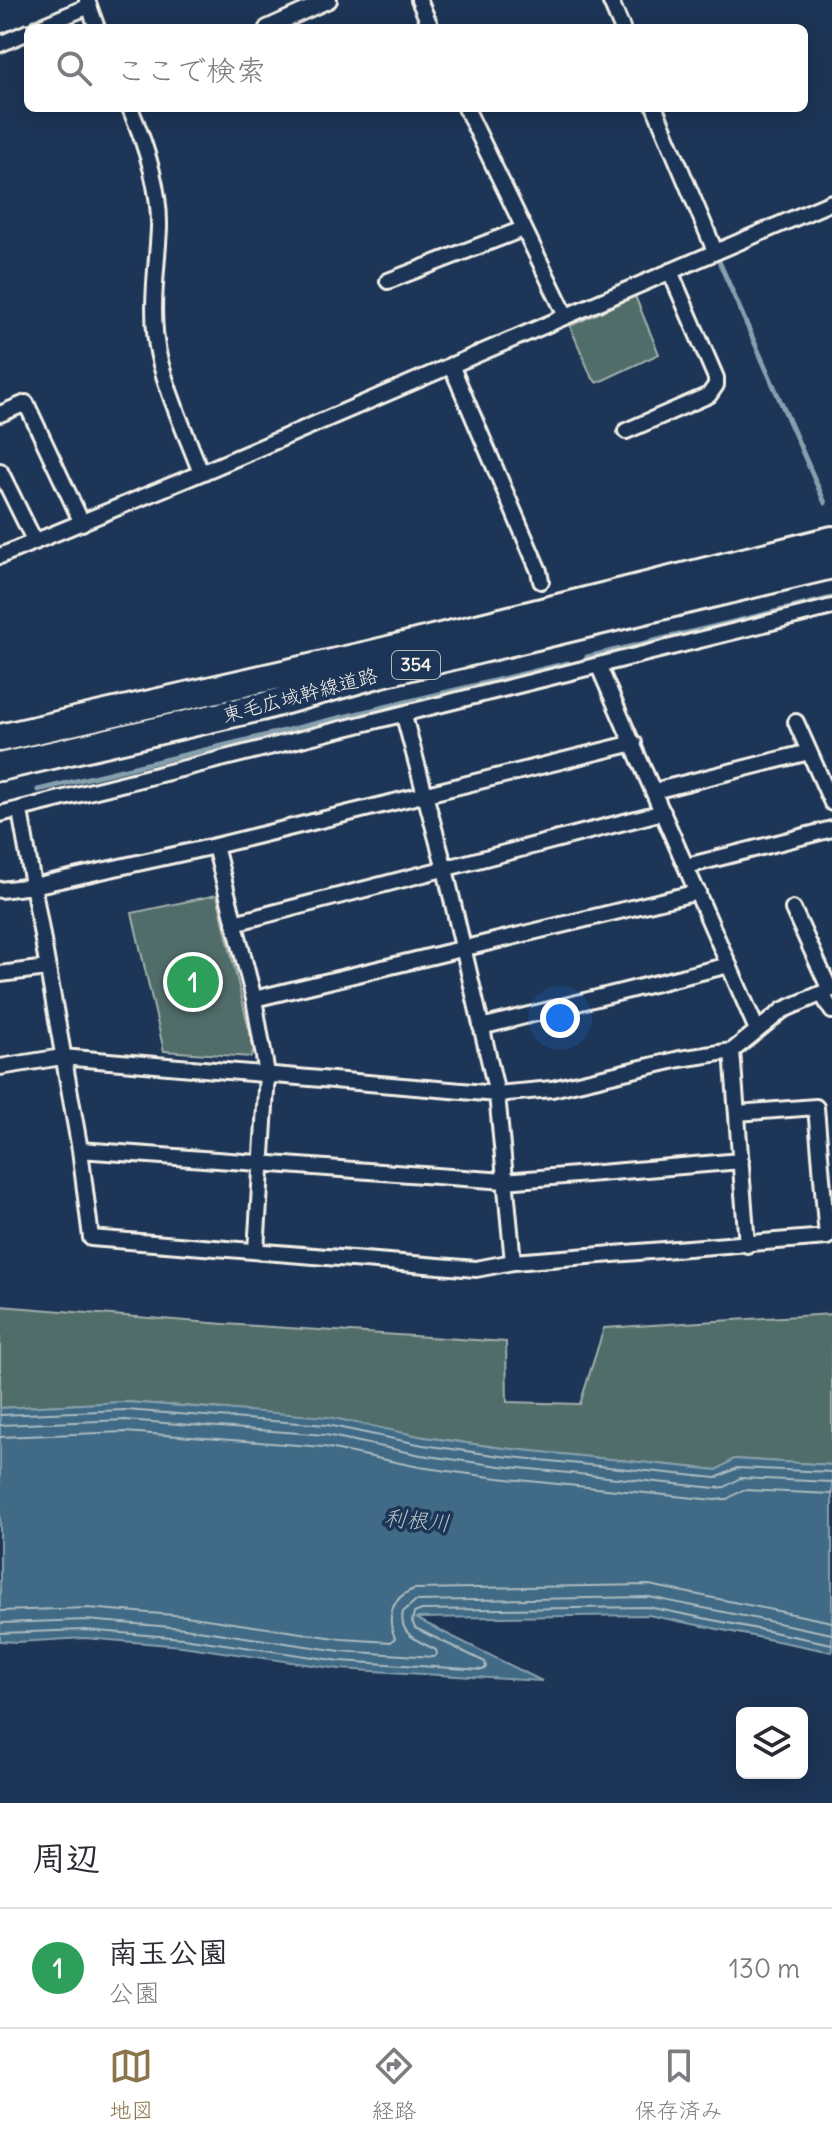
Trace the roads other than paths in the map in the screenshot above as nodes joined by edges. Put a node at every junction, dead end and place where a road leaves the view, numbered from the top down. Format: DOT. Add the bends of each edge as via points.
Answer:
graph roads {
  1 [pos="329,0"];
  2 [pos="419,0"];
  3 [pos="610,0"];
  4 [pos="88,3"];
  5 [pos="45,24"];
  6 [pos="96,24"];
  7 [pos="276,24"];
  8 [pos="429,24"];
  9 [pos="620,24"];
  10 [pos="24,34"];
  11 [pos="0,44"];
  12 [pos="132,112"];
  13 [pos="468,112"];
  14 [pos="657,112"];
  15 [pos="832,202"];
  16 [pos="523,229"];
  17 [pos="715,251"];
  18 [pos="670,271"];
  19 [pos="388,281"];
  20 [pos="566,316"];
  21 [pos="451,365"];
  22 [pos="0,414"];
  23 [pos="626,431"];
  24 [pos="0,471"];
  25 [pos="201,473"];
  26 [pos="82,523"];
  27 [pos="832,540"];
  28 [pos="35,542"];
  29 [pos="0,556"];
  30 [pos="832,565"];
  31 [pos="541,581"];
  32 [pos="832,607"];
  33 [pos="599,667"];
  34 [pos="404,716"];
  35 [pos="796,722"];
  36 [pos="0,738"];
  37 [pos="634,743"];
  38 [pos="809,752"];
  39 [pos="0,767"];
  40 [pos="654,791"];
  41 [pos="423,795"];
  42 [pos="832,803"];
  43 [pos="20,811"];
  44 [pos="663,812"];
  45 [pos="0,814"];
  46 [pos="832,829"];
  47 [pos="215,846"];
  48 [pos="687,866"];
  49 [pos="445,869"];
  50 [pos="33,886"];
  51 [pos="0,890"];
  52 [pos="698,892"];
  53 [pos="793,909"];
  54 [pos="234,923"];
  55 [pos="463,948"];
  56 [pos="729,965"];
  57 [pos="47,968"];
  58 [pos="0,974"];
  59 [pos="828,991"];
  60 [pos="254,999"];
  61 [pos="832,1011"];
  62 [pos="481,1027"];
  63 [pos="757,1030"];
  64 [pos="732,1051"];
  65 [pos="62,1057"];
  66 [pos="0,1067"];
  67 [pos="267,1074"];
  68 [pos="497,1094"];
  69 [pos="737,1113"];
  70 [pos="80,1150"];
  71 [pos="741,1161"];
  72 [pos="260,1164"];
  73 [pos="505,1181"];
  74 [pos="747,1245"];
  75 [pos="256,1251"];
  76 [pos="513,1262"];
  1 -- 7 [label="street"];
  2 -- 8 [label="street"];
  3 -- 9 [label="street"];
  4 -- 5 [label="street"];
  4 -- 6 [label="street"];
  10 -- 11 [label="street"];
  12 -- 25 [label="street" via="159,223 153,310 159,357"];
  13 -- 16 [label="street"];
  14 -- 17 [label="street"];
  15 -- 17 [label="street"];
  16 -- 19 [label="street"];
  16 -- 20 [label="street"];
  17 -- 18 [label="street"];
  18 -- 20 [label="street"];
  18 -- 23 [label="street" via="716,385 709,395"];
  20 -- 21 [label="street"];
  21 -- 25 [label="street"];
  21 -- 31 [label="street"];
  22 -- 26 [label="street" via="26,403"];
  24 -- 28 [label="street"];
  25 -- 26 [label="street"];
  26 -- 28 [label="street"];
  27 -- 36 [label="highway, 東毛広域幹線道路 / 354" via="372,654"];
  28 -- 29 [label="street"];
  30 -- 39 [label="highway, 東毛広域幹線道路 / 354"];
  32 -- 33 [label="street"];
  33 -- 34 [label="street"];
  33 -- 37 [label="street"];
  34 -- 41 [label="street"];
  34 -- 43 [label="street"];
  35 -- 38 [label="street"];
  37 -- 40 [label="street"];
  37 -- 41 [label="street"];
  38 -- 40 [label="street"];
  38 -- 42 [label="street"];
  40 -- 44 [label="street"];
  41 -- 47 [label="street"];
  41 -- 49 [label="street"];
  43 -- 45 [label="street"];
  43 -- 50 [label="street"];
  44 -- 48 [label="street"];
  44 -- 49 [label="street"];
  46 -- 48 [label="street"];
  47 -- 50 [label="street"];
  47 -- 54 [label="street"];
  48 -- 52 [label="street"];
  49 -- 54 [label="street"];
  49 -- 55 [label="street"];
  50 -- 51 [label="street"];
  50 -- 57 [label="street"];
  52 -- 55 [label="street"];
  52 -- 56 [label="street"];
  53 -- 59 [label="street"];
  54 -- 60 [label="street"];
  55 -- 60 [label="street"];
  55 -- 62 [label="street"];
  56 -- 62 [label="street"];
  56 -- 63 [label="street"];
  57 -- 58 [label="street"];
  57 -- 65 [label="street"];
  59 -- 61 [label="street"];
  59 -- 63 [label="street" via="783,1010"];
  60 -- 67 [label="street"];
  62 -- 68 [label="street"];
  63 -- 64 [label="street"];
  64 -- 68 [label="street" via="552,1089"];
  64 -- 69 [label="street"];
  65 -- 66 [label="street"];
  65 -- 67 [label="street"];
  65 -- 70 [label="street"];
  67 -- 68 [label="street"];
  67 -- 72 [label="street"];
  68 -- 73 [label="street"];
  69 -- 71 [label="street"];
  69 -- 74 [label="street" via="816,1107 827,1237"];
  70 -- 72 [label="street"];
  70 -- 75 [label="street" via="91,1238"];
  71 -- 73 [label="street"];
  71 -- 74 [label="street"];
  72 -- 73 [label="street"];
  72 -- 75 [label="street"];
  73 -- 76 [label="street"];
  74 -- 76 [label="street"];
  75 -- 76 [label="street" via="476,1269"];
}
